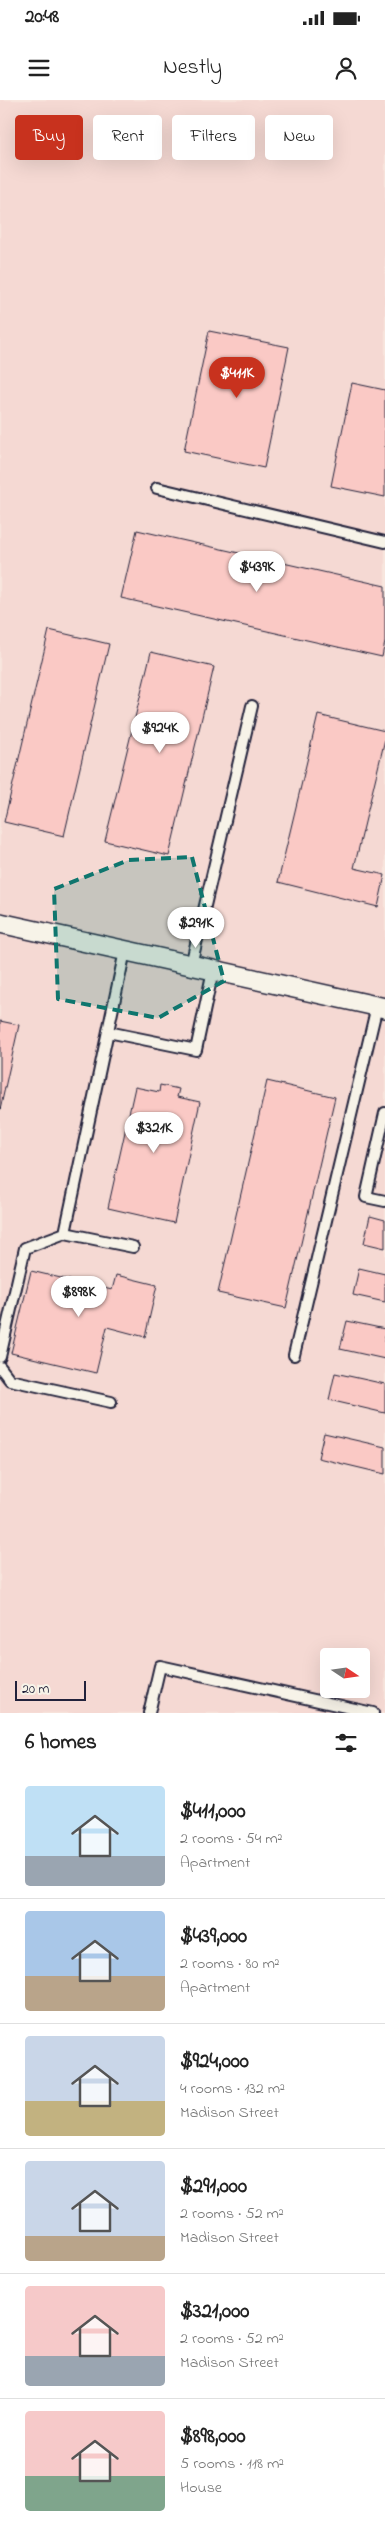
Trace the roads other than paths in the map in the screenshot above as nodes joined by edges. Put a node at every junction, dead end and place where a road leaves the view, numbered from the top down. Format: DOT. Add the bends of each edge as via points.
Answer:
graph roads {
  1 [pos="157,488"];
  2 [pos="385,542"];
  3 [pos="252,706"];
  4 [pos="0,923"];
  5 [pos="125,951"];
  6 [pos="191,966"];
  7 [pos="213,970"];
  8 [pos="381,1007"];
  9 [pos="108,1032"];
  10 [pos="385,1113"];
  11 [pos="385,1201"];
  12 [pos="65,1233"];
  13 [pos="133,1247"];
  14 [pos="294,1355"];
  15 [pos="0,1357"];
  16 [pos="0,1367"];
  17 [pos="112,1402"];
  18 [pos="149,1713"];
  19 [pos="372,1713"];
  1 -- 2 [label="lane"];
  3 -- 6 [label="lane"];
  4 -- 5 [label="street"];
  5 -- 6 [label="street"];
  5 -- 9 [label="lane"];
  6 -- 7 [label="street"];
  7 -- 8 [label="street"];
  7 -- 9 [label="lane" via="196,1050"];
  8 -- 14 [label="lane"];
  9 -- 12 [label="lane"];
  10 -- 11 [label="lane" via="366,1197"];
  12 -- 13 [label="lane"];
  12 -- 15 [label="lane" via="25,1248"];
  16 -- 17 [label="lane" via="10,1380"];
  18 -- 19 [label="lane" via="160,1666"];
}
